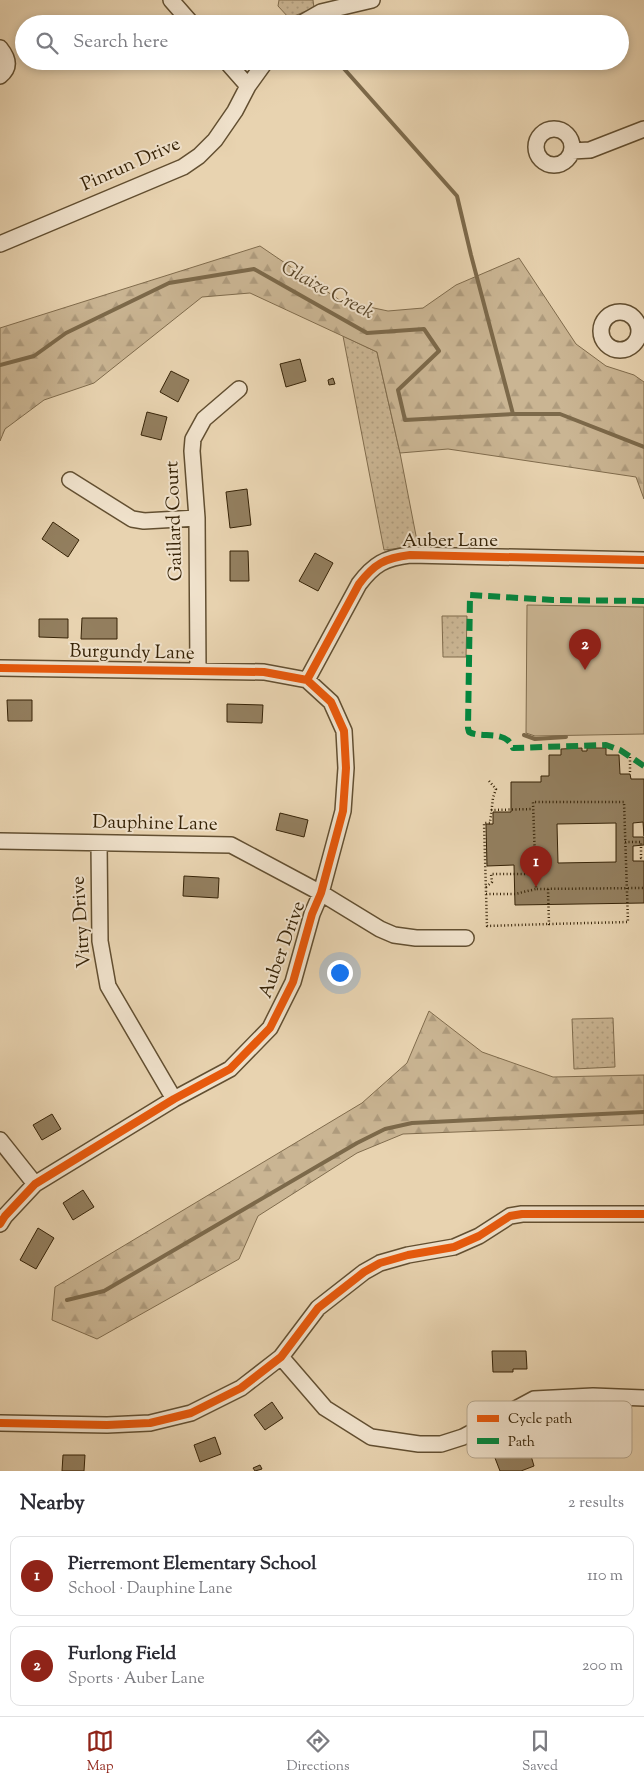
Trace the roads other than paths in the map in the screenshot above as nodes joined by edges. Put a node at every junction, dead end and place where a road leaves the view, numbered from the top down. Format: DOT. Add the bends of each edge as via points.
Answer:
graph roads {
  1 [pos="170,0"];
  2 [pos="372,0"];
  3 [pos="184,15"];
  4 [pos="316,15"];
  5 [pos="0,48"];
  6 [pos="234,70"];
  7 [pos="260,70"];
  8 [pos="0,76"];
  9 [pos="248,86"];
  10 [pos="644,129"];
  11 [pos="572,151"];
  12 [pos="0,244"];
  13 [pos="239,389"];
  14 [pos="70,480"];
  15 [pos="197,518"];
  16 [pos="644,560"];
  17 [pos="0,668"];
  18 [pos="198,670"];
  19 [pos="307,680"];
  20 [pos="0,841"];
  21 [pos="99,843"];
  22 [pos="321,893"];
  23 [pos="466,938"];
  24 [pos="174,1099"];
  25 [pos="0,1140"];
  26 [pos="35,1184"];
  27 [pos="644,1214"];
  28 [pos="0,1224"];
  29 [pos="281,1357"];
  30 [pos="644,1398"];
  31 [pos="530,1401"];
  32 [pos="0,1423"];
  33 [pos="467,1435"];
  1 -- 3 [label="street"];
  2 -- 4 [label="street"];
  5 -- 8 [label="street" via="8,62"];
  6 -- 9 [label="street"];
  7 -- 9 [label="street, Pinrun Drive"];
  9 -- 12 [label="street, Pinrun Drive" via="215,140 183,167"];
  10 -- 11 [label="street" via="590,150"];
  13 -- 15 [label="street, Gaillard Court" via="204,419 193,439"];
  14 -- 15 [label="street" via="132,518 144,521"];
  15 -- 18 [label="street, Gaillard Court"];
  16 -- 19 [label="street, Auber Lane" via="395,557 370,570"];
  17 -- 18 [label="street, Burgundy Lane"];
  18 -- 19 [label="street, Burgundy Lane" via="264,672"];
  19 -- 22 [label="street, Auber Drive" via="331,702 344,731 343,811"];
  20 -- 21 [label="street, Dauphine Lane"];
  21 -- 22 [label="street, Dauphine Lane" via="231,845"];
  21 -- 24 [label="street, Vitry Drive" via="100,941 108,986"];
  22 -- 23 [label="street, Dauphine Lane" via="394,935"];
  22 -- 24 [label="street, Auber Drive" via="293,982 270,1028 230,1069"];
  24 -- 26 [label="street, Auber Drive"];
  25 -- 26 [label="street"];
  26 -- 28 [label="street, Auber Drive"];
  27 -- 29 [label="street" via="510,1216 480,1236 454,1247 380,1263 318,1308"];
  29 -- 32 [label="street" via="241,1388 190,1413 150,1423"];
  29 -- 33 [label="street" via="325,1408 371,1437 441,1444"];
  30 -- 31 [label="street" via="593,1396"];
}
